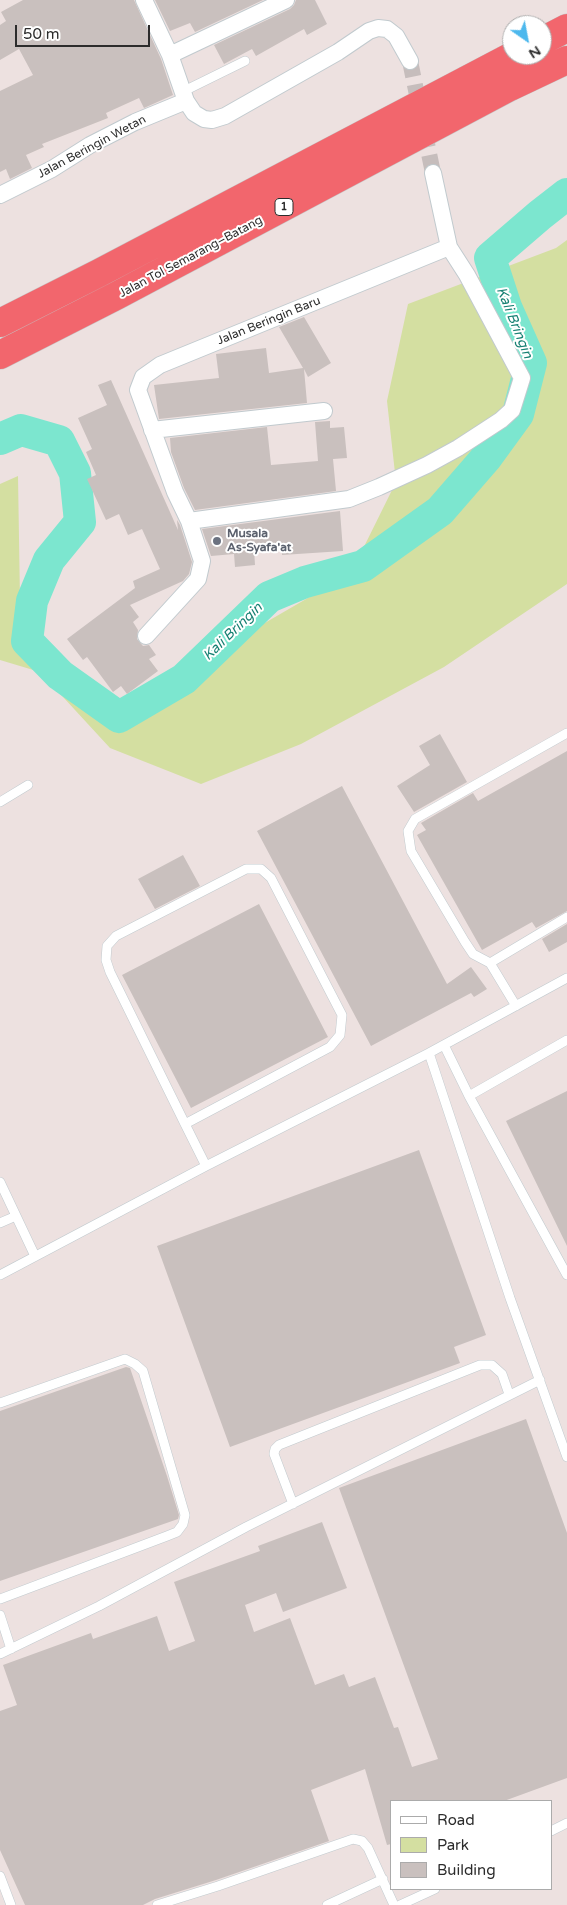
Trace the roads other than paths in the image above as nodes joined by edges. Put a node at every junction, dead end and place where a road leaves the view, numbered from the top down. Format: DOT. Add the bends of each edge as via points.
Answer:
graph roads {
  1 [pos="144,0"];
  2 [pos="286,0"];
  3 [pos="567,28"];
  4 [pos="552,36"];
  5 [pos="170,55"];
  6 [pos="410,60"];
  7 [pos="567,60"];
  8 [pos="245,61"];
  9 [pos="502,61"];
  10 [pos="184,96"];
  11 [pos="433,173"];
  12 [pos="0,195"];
  13 [pos="449,247"];
  14 [pos="0,323"];
  15 [pos="0,355"];
  16 [pos="324,411"];
  17 [pos="152,430"];
  18 [pos="189,521"];
  19 [pos="146,636"];
  20 [pos="567,733"];
  21 [pos="28,785"];
  22 [pos="0,802"];
  23 [pos="567,917"];
  24 [pos="490,963"];
  25 [pos="567,978"];
  26 [pos="516,1006"];
  27 [pos="567,1040"];
  28 [pos="444,1045"];
  29 [pos="429,1053"];
  30 [pos="469,1096"];
  31 [pos="185,1124"];
  32 [pos="206,1166"];
  33 [pos="0,1182"];
  34 [pos="16,1216"];
  35 [pos="0,1223"];
  36 [pos="35,1256"];
  37 [pos="563,1259"];
  38 [pos="0,1274"];
  39 [pos="567,1275"];
  40 [pos="540,1380"];
  41 [pos="509,1394"];
  42 [pos="0,1403"];
  43 [pos="567,1457"];
  44 [pos="292,1504"];
  45 [pos="0,1599"];
  46 [pos="0,1615"];
  47 [pos="12,1649"];
  48 [pos="0,1654"];
  49 [pos="567,1823"];
  50 [pos="552,1831"];
  51 [pos="0,1876"];
  52 [pos="383,1879"];
  53 [pos="433,1890"];
  54 [pos="183,1901"];
  55 [pos="11,1905"];
  56 [pos="156,1905"];
  57 [pos="327,1905"];
  58 [pos="394,1905"];
  59 [pos="400,1905"];
  1 -- 5 [label="street"];
  2 -- 5 [label="street"];
  3 -- 4 [label="highway"];
  5 -- 10 [label="street"];
  6 -- 10 [label="street" via="396,36 378,28 369,30 338,52 224,116 204,119 194,113"];
  7 -- 15 [label="highway, Jalan Tol Semarang–Batang / 1"];
  8 -- 10 [label="lane"];
  9 -- 14 [label="highway, 1"];
  10 -- 12 [label="street, Jalan Beringin Wetan"];
  11 -- 13 [label="street"];
  13 -- 17 [label="street, Jalan Beringin Baru" via="160,365 142,377 138,390"];
  13 -- 18 [label="street" via="522,378 512,410 458,448 427,465 349,498"];
  16 -- 17 [label="street"];
  17 -- 18 [label="street, Jalan Beringin Baru"];
  18 -- 19 [label="street, Jalan Beringin Baru" via="202,560 198,579"];
  20 -- 24 [label="lane" via="415,819 408,831 411,851 465,942 473,954"];
  21 -- 22 [label="lane"];
  23 -- 24 [label="lane"];
  24 -- 26 [label="lane"];
  25 -- 26 [label="lane"];
  26 -- 28 [label="lane"];
  27 -- 30 [label="lane"];
  28 -- 29 [label="lane"];
  28 -- 30 [label="lane"];
  29 -- 32 [label="lane"];
  29 -- 40 [label="lane"];
  30 -- 37 [label="lane"];
  31 -- 31 [label="lane" via="110,972 106,960 107,946 116,936 246,870 261,869 271,878 342,1015 340,1035 330,1047"];
  31 -- 32 [label="lane"];
  32 -- 36 [label="lane"];
  33 -- 34 [label="lane"];
  34 -- 35 [label="lane"];
  34 -- 36 [label="lane"];
  36 -- 38 [label="lane"];
  37 -- 39 [label="lane"];
  40 -- 41 [label="lane"];
  40 -- 43 [label="lane"];
  41 -- 44 [label="lane"];
  41 -- 44 [label="lane" via="502,1374 492,1365 480,1365 279,1446 274,1449 274,1454"];
  42 -- 45 [label="lane" via="124,1359 135,1364 143,1371 185,1515 177,1532"];
  44 -- 47 [label="lane"];
  46 -- 47 [label="lane"];
  47 -- 48 [label="lane"];
  49 -- 50 [label="lane"];
  51 -- 55 [label="lane"];
  52 -- 54 [label="lane" via="368,1848 362,1841 353,1839"];
  52 -- 57 [label="lane"];
  52 -- 58 [label="lane"];
  53 -- 59 [label="lane"];
  54 -- 56 [label="lane"];
}
